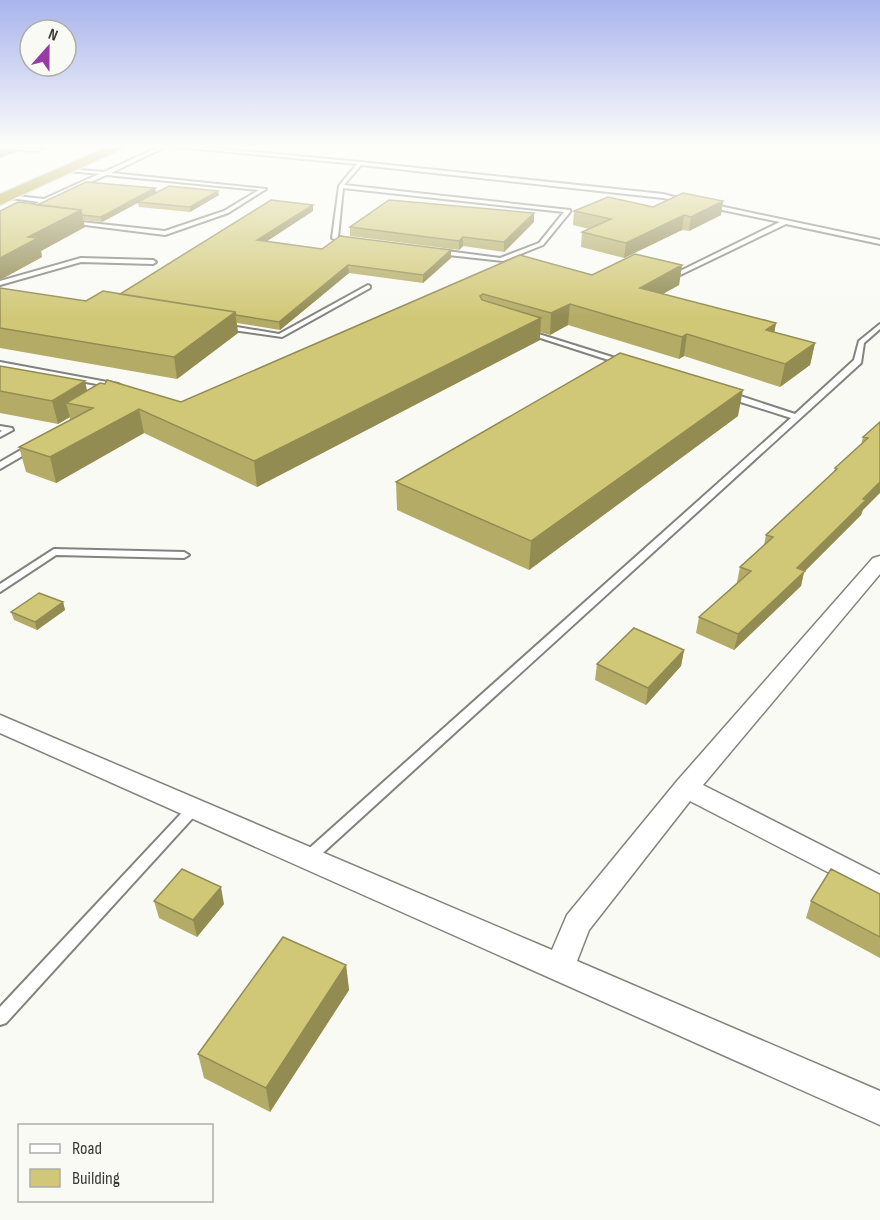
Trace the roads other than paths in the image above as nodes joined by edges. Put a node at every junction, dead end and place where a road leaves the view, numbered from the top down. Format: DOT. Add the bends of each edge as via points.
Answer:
graph roads {
  1 [pos="41,203"];
  2 [pos="241,203"];
  3 [pos="339,203"];
  4 [pos="495,203"];
  5 [pos="708,205"];
  6 [pos="24,211"];
  7 [pos="60,221"];
  8 [pos="785,222"];
  9 [pos="359,241"];
  10 [pos="880,242"];
  11 [pos="430,250"];
  12 [pos="153,262"];
  13 [pos="676,274"];
  14 [pos="0,283"];
  15 [pos="368,287"];
  16 [pos="222,326"];
  17 [pos="880,326"];
  18 [pos="518,329"];
  19 [pos="0,364"];
  20 [pos="630,364"];
  21 [pos="719,392"];
  22 [pos="118,394"];
  23 [pos="797,417"];
  24 [pos="0,428"];
  25 [pos="0,435"];
  26 [pos="39,442"];
  27 [pos="0,466"];
  28 [pos="184,555"];
  29 [pos="880,562"];
  30 [pos="0,589"];
  31 [pos="0,723"];
  32 [pos="686,788"];
  33 [pos="196,806"];
  34 [pos="309,857"];
  35 [pos="880,888"];
  36 [pos="559,969"];
  37 [pos="0,1018"];
  38 [pos="880,1107"];
  1 -- 6 [label="lane"];
  2 -- 7 [label="lane" via="165,233"];
  3 -- 9 [label="lane" via="335,238"];
  4 -- 11 [label="lane" via="568,211 541,244 501,260"];
  5 -- 8 [label="lane"];
  8 -- 10 [label="lane"];
  8 -- 13 [label="lane"];
  12 -- 14 [label="lane" via="81,260"];
  15 -- 16 [label="lane" via="280,336"];
  17 -- 23 [label="lane" via="861,342 858,361"];
  18 -- 20 [label="lane"];
  19 -- 22 [label="lane" via="127,387"];
  21 -- 23 [label="lane"];
  23 -- 34 [label="lane"];
  24 -- 25 [label="lane" via="9,430"];
  26 -- 27 [label="lane"];
  28 -- 30 [label="lane" via="54,552"];
  29 -- 32 [label="street"];
  31 -- 33 [label="street"];
  32 -- 35 [label="street"];
  32 -- 36 [label="street" via="577,924"];
  33 -- 34 [label="street"];
  33 -- 37 [label="lane"];
  34 -- 36 [label="street"];
  36 -- 38 [label="street"];
}
